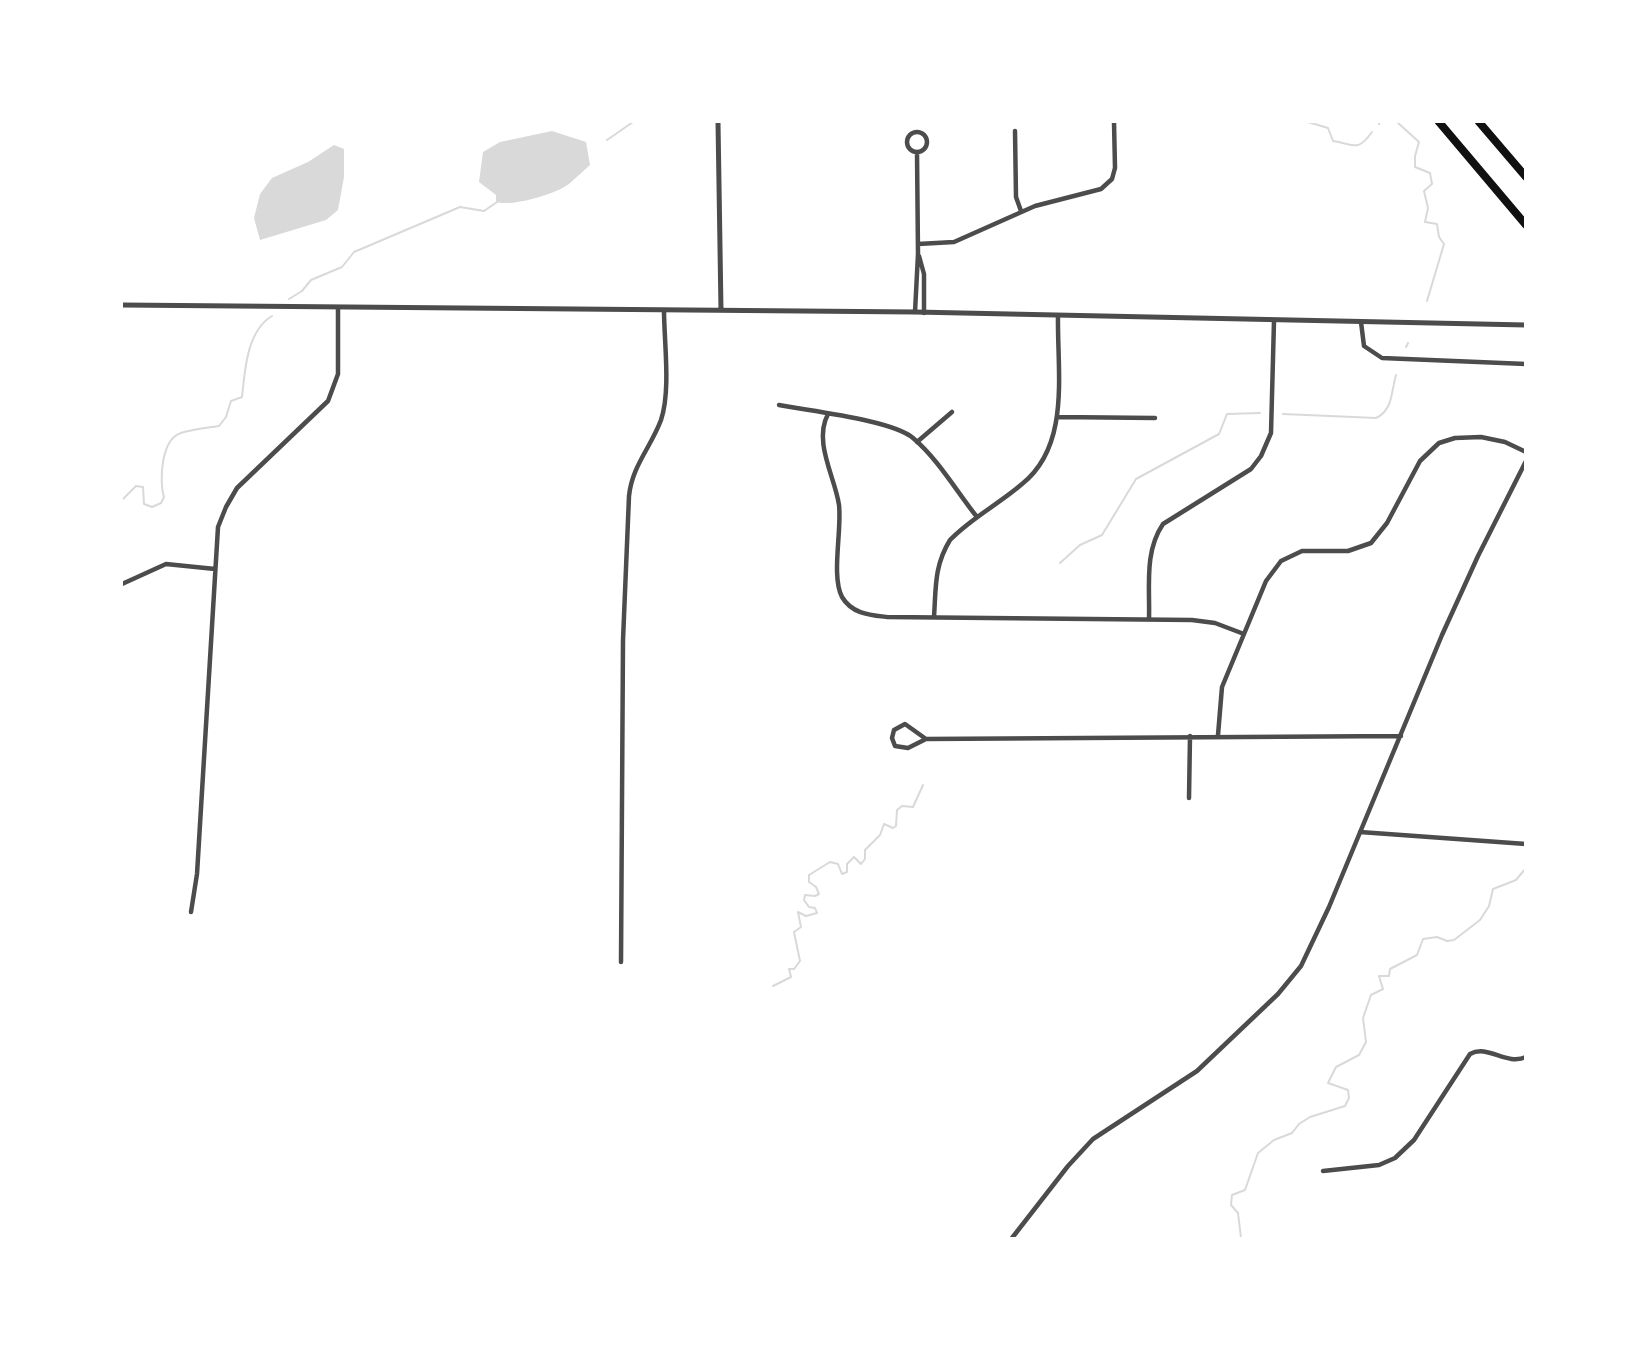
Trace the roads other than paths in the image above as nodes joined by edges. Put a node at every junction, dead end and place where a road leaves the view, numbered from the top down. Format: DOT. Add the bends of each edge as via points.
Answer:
graph roads {
  1 [pos="718,122"];
  2 [pos="1114,122"];
  3 [pos="1439,122"];
  4 [pos="1479,122"];
  5 [pos="1015,131"];
  6 [pos="917,152"];
  7 [pos="1526,177"];
  8 [pos="1021,211"];
  9 [pos="1526,225"];
  10 [pos="918,244"];
  11 [pos="918,254"];
  12 [pos="122,305"];
  13 [pos="338,308"];
  14 [pos="664,310"];
  15 [pos="721,310"];
  16 [pos="915,312"];
  17 [pos="924,313"];
  18 [pos="1058,316"];
  19 [pos="1274,321"];
  20 [pos="1361,322"];
  21 [pos="1526,325"];
  22 [pos="1526,364"];
  23 [pos="779,405"];
  24 [pos="951,412"];
  25 [pos="828,414"];
  26 [pos="1057,417"];
  27 [pos="1155,418"];
  28 [pos="917,442"];
  29 [pos="1526,452"];
  30 [pos="1526,462"];
  31 [pos="977,517"];
  32 [pos="215,570"];
  33 [pos="122,584"];
  34 [pos="934,617"];
  35 [pos="1149,619"];
  36 [pos="1244,634"];
  37 [pos="1218,735"];
  38 [pos="1190,736"];
  39 [pos="1401,736"];
  40 [pos="926,739"];
  41 [pos="1189,798"];
  42 [pos="1360,832"];
  43 [pos="1526,844"];
  44 [pos="191,912"];
  45 [pos="621,962"];
  46 [pos="1526,1057"];
  47 [pos="1323,1171"];
  48 [pos="1012,1239"];
  1 -- 15 [label="street"];
  2 -- 8 [label="street" via="1115,168 1107,185"];
  3 -- 9 [label="highway"];
  4 -- 7 [label="highway"];
  5 -- 8 [label="street"];
  6 -- 6 [label="street" via="926,144 924,136 917,132 907,140 909,148"];
  6 -- 10 [label="street"];
  8 -- 10 [label="street" via="962,239"];
  10 -- 11 [label="street"];
  11 -- 16 [label="street"];
  11 -- 17 [label="street" via="924,274"];
  12 -- 13 [label="street"];
  13 -- 14 [label="street"];
  13 -- 32 [label="street" via="335,388 328,401 237,488 218,526"];
  14 -- 15 [label="street"];
  14 -- 45 [label="street" via="663,410 633,473 629,496 623,640"];
  15 -- 16 [label="street"];
  16 -- 17 [label="street"];
  17 -- 18 [label="street"];
  18 -- 19 [label="street"];
  18 -- 26 [label="street"];
  19 -- 20 [label="street"];
  19 -- 35 [label="street" via="1271,434 1265,449 1251,469 1163,524 1150,556"];
  20 -- 21 [label="street"];
  20 -- 22 [label="street" via="1364,346 1382,358"];
  23 -- 25 [label="street"];
  24 -- 28 [label="street"];
  25 -- 28 [label="street" via="887,426"];
  25 -- 34 [label="street" via="824,442 840,512 838,580 842,596 852,608 868,615"];
  26 -- 27 [label="street"];
  26 -- 31 [label="street" via="1052,442 1037,470"];
  28 -- 31 [label="street"];
  29 -- 36 [label="street" via="1481,437 1439,443 1420,461 1387,523 1371,543 1348,551 1302,551 1281,561 1266,581"];
  30 -- 39 [label="street" via="1473,566"];
  31 -- 34 [label="street" via="956,534 941,554 935,575"];
  32 -- 33 [label="street" via="166,564"];
  32 -- 44 [label="street" via="197,874"];
  34 -- 35 [label="street"];
  35 -- 36 [label="street" via="1209,622"];
  36 -- 37 [label="street" via="1220,695"];
  37 -- 38 [label="street"];
  37 -- 39 [label="street"];
  38 -- 40 [label="street"];
  38 -- 41 [label="street"];
  39 -- 42 [label="street"];
  40 -- 40 [label="street" via="906,724 897,727 892,738 895,746 903,749"];
  42 -- 43 [label="street"];
  42 -- 48 [label="street" via="1298,971 1197,1071 1093,1139"];
  46 -- 47 [label="street" via="1512,1060 1474,1052 1463,1062 1414,1140 1395,1158 1379,1165"];
}
